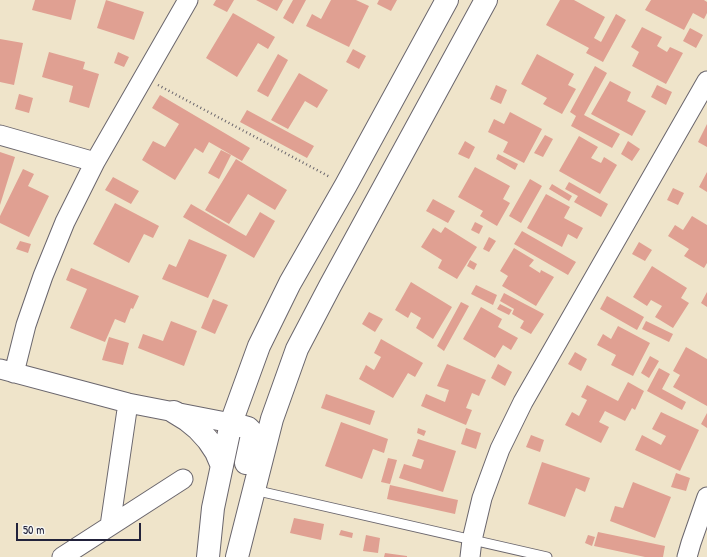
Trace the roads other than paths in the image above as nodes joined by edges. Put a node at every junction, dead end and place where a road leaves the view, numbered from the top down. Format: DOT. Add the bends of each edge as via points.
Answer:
graph roads {
  1 [pos="188,0"];
  2 [pos="447,0"];
  3 [pos="486,0"];
  4 [pos="707,81"];
  5 [pos="0,135"];
  6 [pos="95,162"];
  7 [pos="7,371"];
  8 [pos="128,403"];
  9 [pos="174,412"];
  10 [pos="231,423"];
  11 [pos="222,466"];
  12 [pos="183,479"];
  13 [pos="254,490"];
  14 [pos="707,496"];
  15 [pos="110,526"];
  16 [pos="471,548"];
  17 [pos="62,557"];
  18 [pos="208,557"];
  19 [pos="237,557"];
  20 [pos="547,557"];
  21 [pos="687,557"];
  1 -- 6 [label="street"];
  2 -- 10 [label="street" via="290,283 259,346"];
  3 -- 13 [label="street" via="297,350 272,419"];
  4 -- 16 [label="street" via="520,409 500,449 482,498"];
  5 -- 6 [label="street"];
  6 -- 7 [label="street" via="65,222"];
  7 -- 8 [label="street"];
  8 -- 9 [label="street"];
  8 -- 15 [label="street"];
  9 -- 10 [label="street"];
  9 -- 11 [label="street" via="198,429 208,440"];
  10 -- 11 [label="street"];
  10 -- 13 [label="street" via="248,428 252,435 243,476 248,487"];
  11 -- 18 [label="street" via="213,508"];
  12 -- 15 [label="street"];
  13 -- 16 [label="lane"];
  13 -- 19 [label="street"];
  14 -- 21 [label="street"];
  15 -- 17 [label="street"];
  16 -- 20 [label="lane"];
}
